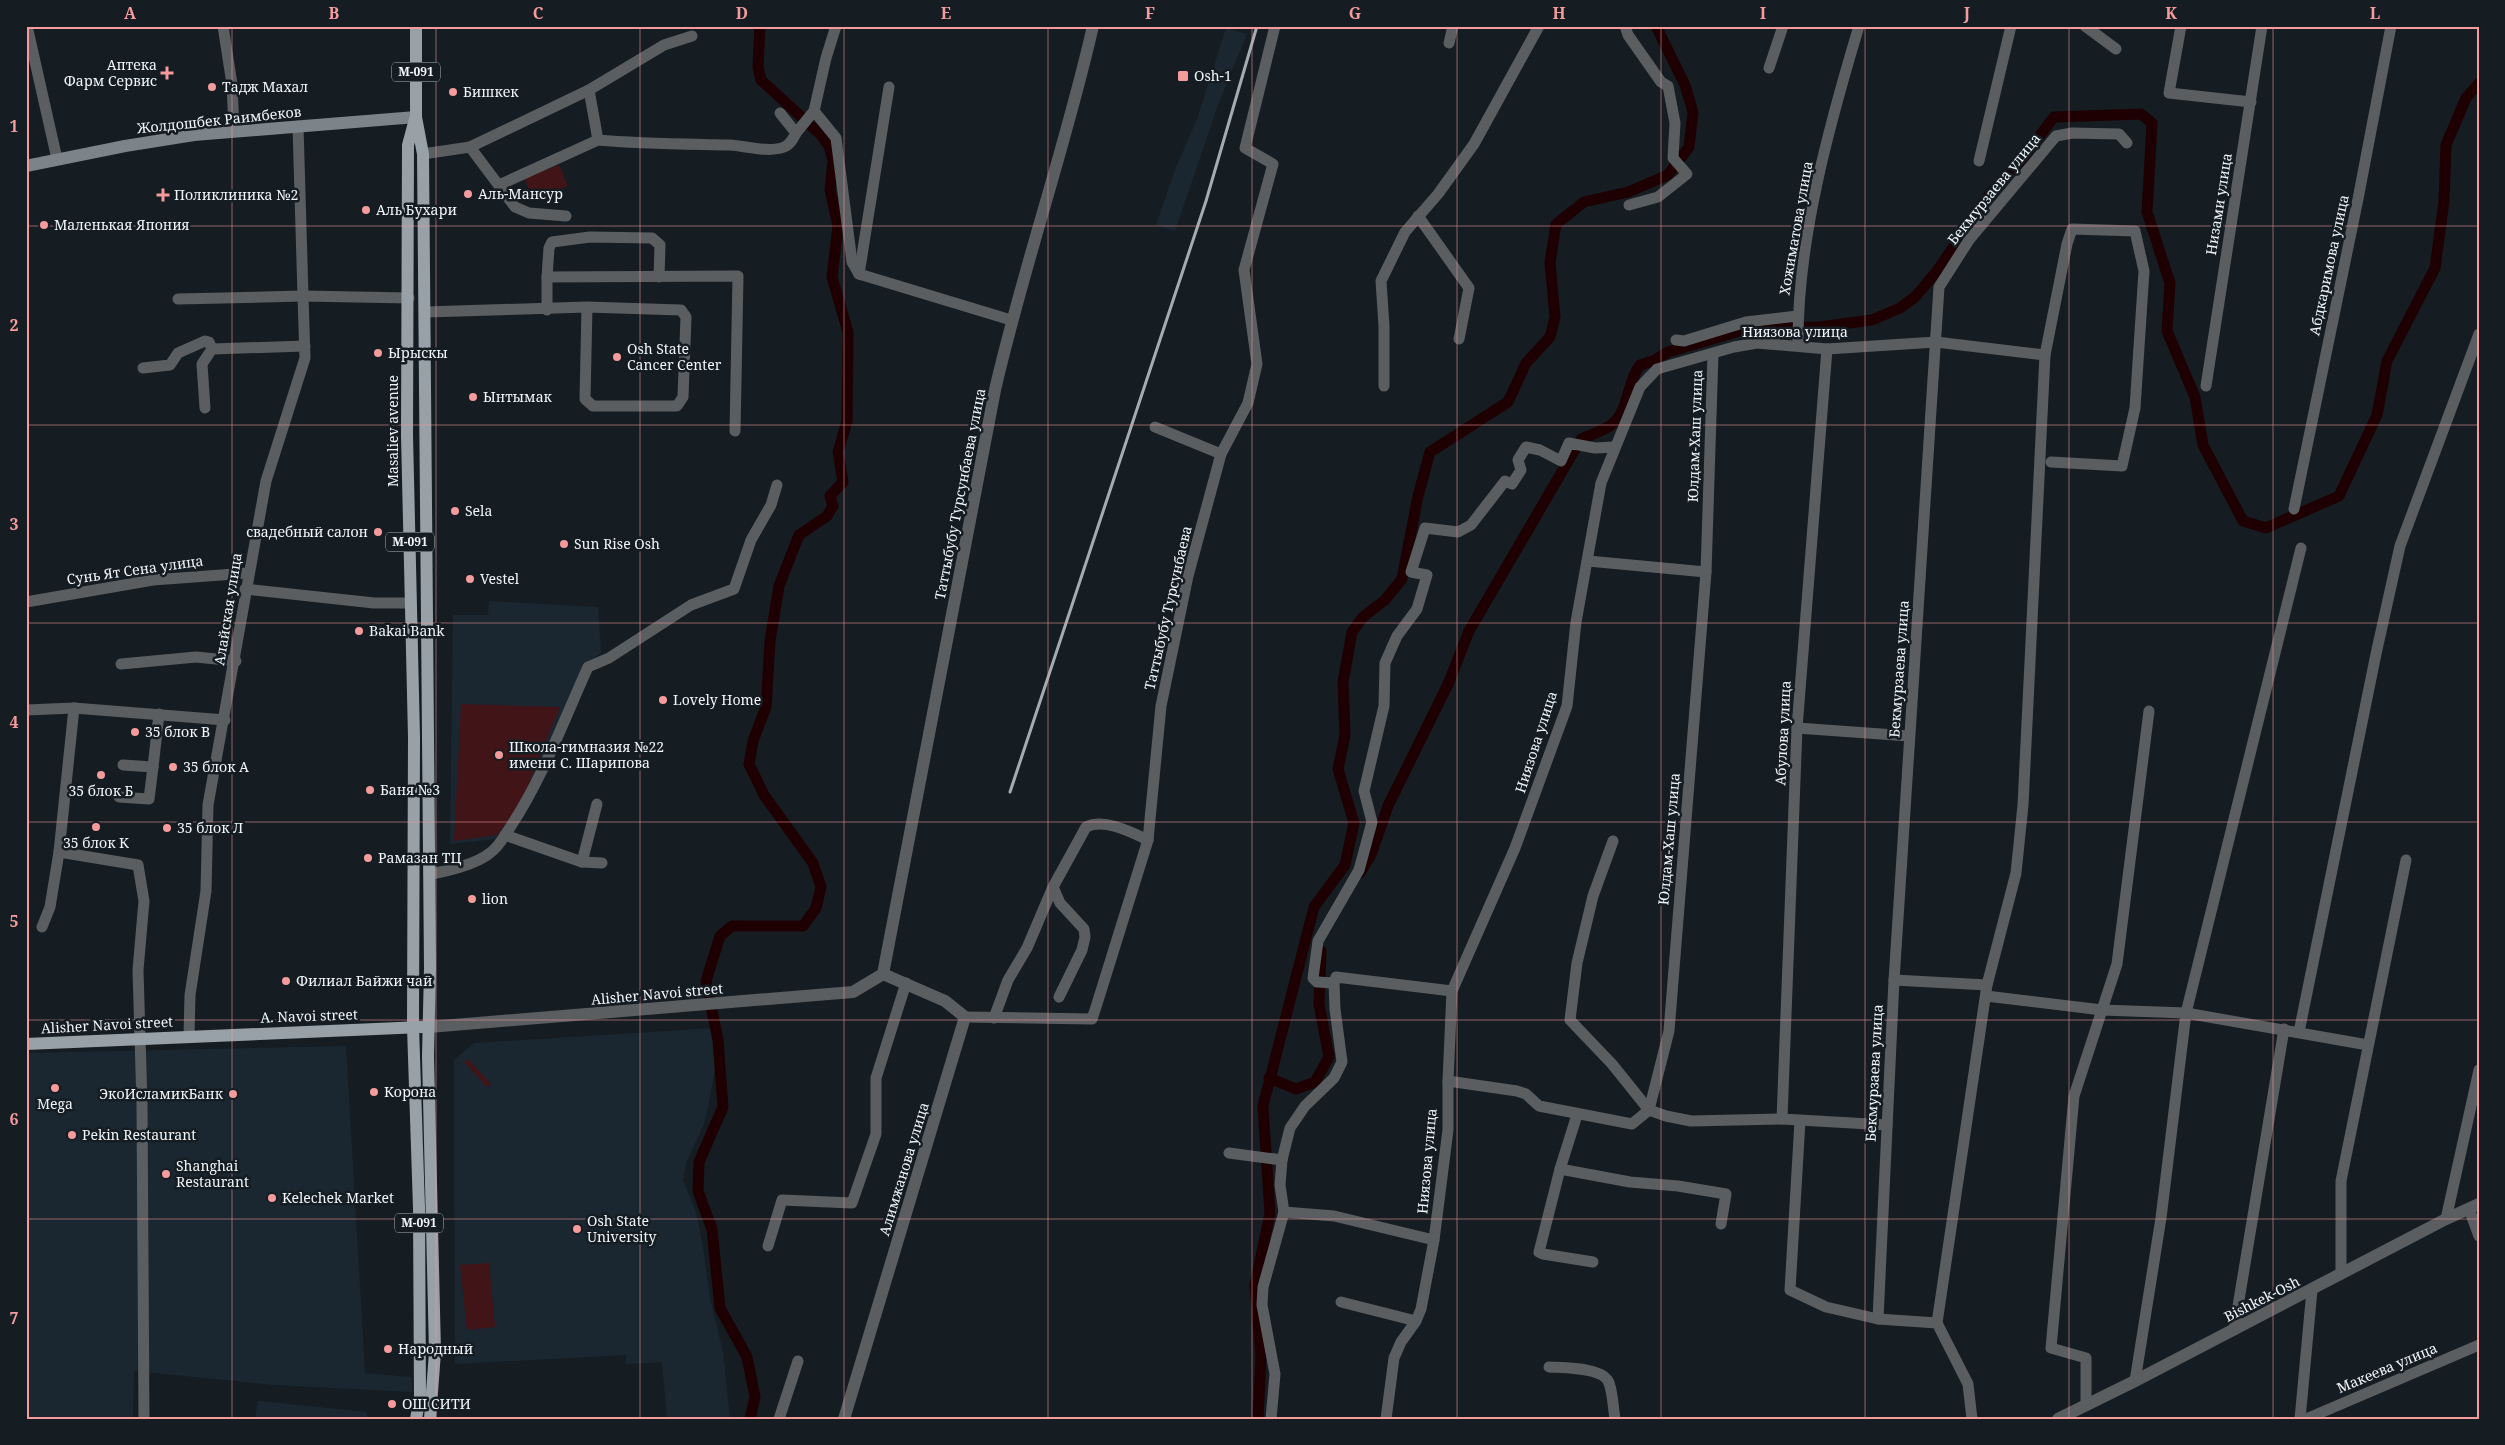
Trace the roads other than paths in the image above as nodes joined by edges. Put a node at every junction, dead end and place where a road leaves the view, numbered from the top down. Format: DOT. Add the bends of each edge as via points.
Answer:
graph roads {
  1 [pos="27,26"];
  2 [pos="223,26"];
  3 [pos="416,26"];
  4 [pos="836,26"];
  5 [pos="1093,26"];
  6 [pos="1275,26"];
  7 [pos="1453,26"];
  8 [pos="1539,26"];
  9 [pos="1625,26"];
  10 [pos="1783,26"];
  11 [pos="1859,26"];
  12 [pos="2011,26"];
  13 [pos="2085,26"];
  14 [pos="2181,26"];
  15 [pos="2262,26"];
  16 [pos="2391,26"];
  17 [pos="692,36"];
  18 [pos="1449,43"];
  19 [pos="2116,49"];
  20 [pos="1769,68"];
  21 [pos="889,87"];
  22 [pos="589,90"];
  23 [pos="2250,102"];
  24 [pos="812,113"];
  25 [pos="780,114"];
  26 [pos="416,117"];
  27 [pos="298,126"];
  28 [pos="799,129"];
  29 [pos="234,131"];
  30 [pos="598,140"];
  31 [pos="2128,142"];
  32 [pos="470,147"];
  33 [pos="423,154"];
  34 [pos="57,159"];
  35 [pos="1979,160"];
  36 [pos="26,166"];
  37 [pos="499,185"];
  38 [pos="1629,205"];
  39 [pos="566,216"];
  40 [pos="1418,216"];
  41 [pos="859,274"];
  42 [pos="547,277"];
  43 [pos="659,277"];
  44 [pos="303,296"];
  45 [pos="409,298"];
  46 [pos="178,299"];
  47 [pos="587,307"];
  48 [pos="547,310"];
  49 [pos="425,312"];
  50 [pos="1011,320"];
  51 [pos="1797,320"];
  52 [pos="2479,334"];
  53 [pos="1459,339"];
  54 [pos="1676,340"];
  55 [pos="1797,341"];
  56 [pos="1936,342"];
  57 [pos="305,346"];
  58 [pos="212,349"];
  59 [pos="1827,349"];
  60 [pos="1713,354"];
  61 [pos="2045,355"];
  62 [pos="143,368"];
  63 [pos="1384,386"];
  64 [pos="2206,386"];
  65 [pos="205,408"];
  66 [pos="1155,427"];
  67 [pos="734,431"];
  68 [pos="1614,447"];
  69 [pos="1222,454"];
  70 [pos="2051,462"];
  71 [pos="777,485"];
  72 [pos="2294,509"];
  73 [pos="2301,548"];
  74 [pos="1588,561"];
  75 [pos="1706,572"];
  76 [pos="248,573"];
  77 [pos="245,589"];
  78 [pos="26,602"];
  79 [pos="411,603"];
  80 [pos="236,661"];
  81 [pos="121,664"];
  82 [pos="74,708"];
  83 [pos="26,710"];
  84 [pos="2149,711"];
  85 [pos="159,714"];
  86 [pos="225,720"];
  87 [pos="1797,728"];
  88 [pos="1909,736"];
  89 [pos="123,765"];
  90 [pos="153,767"];
  91 [pos="118,797"];
  92 [pos="597,804"];
  93 [pos="505,835"];
  94 [pos="1148,840"];
  95 [pos="1613,841"];
  96 [pos="59,852"];
  97 [pos="2406,860"];
  98 [pos="582,862"];
  99 [pos="602,863"];
  100 [pos="429,874"];
  101 [pos="1053,887"];
  102 [pos="42,927"];
  103 [pos="883,974"];
  104 [pos="1894,980"];
  105 [pos="906,983"];
  106 [pos="1325,983"];
  107 [pos="1987,990"];
  108 [pos="1452,991"];
  109 [pos="1059,997"];
  110 [pos="2102,1010"];
  111 [pos="2186,1013"];
  112 [pos="965,1017"];
  113 [pos="994,1018"];
  114 [pos="413,1027"];
  115 [pos="429,1027"];
  116 [pos="2284,1029"];
  117 [pos="2299,1032"];
  118 [pos="189,1036"];
  119 [pos="138,1038"];
  120 [pos="26,1044"];
  121 [pos="2368,1045"];
  122 [pos="2479,1070"];
  123 [pos="1448,1081"];
  124 [pos="1650,1110"];
  125 [pos="1577,1115"];
  126 [pos="1782,1119"];
  127 [pos="1800,1120"];
  128 [pos="1886,1125"];
  129 [pos="1229,1153"];
  130 [pos="1278,1160"];
  131 [pos="1560,1169"];
  132 [pos="2474,1207"];
  133 [pos="1284,1212"];
  134 [pos="2446,1219"];
  135 [pos="1721,1224"];
  136 [pos="2479,1236"];
  137 [pos="1434,1240"];
  138 [pos="768,1246"];
  139 [pos="1593,1262"];
  140 [pos="2340,1274"];
  141 [pos="2312,1290"];
  142 [pos="1341,1302"];
  143 [pos="1878,1319"];
  144 [pos="1416,1321"];
  145 [pos="1937,1324"];
  146 [pos="2234,1330"];
  147 [pos="2479,1344"];
  148 [pos="798,1361"];
  149 [pos="1550,1367"];
  150 [pos="2135,1381"];
  151 [pos="2086,1405"];
  152 [pos="144,1419"];
  153 [pos="416,1419"];
  154 [pos="430,1419"];
  155 [pos="779,1419"];
  156 [pos="844,1419"];
  157 [pos="1271,1419"];
  158 [pos="1386,1419"];
  159 [pos="1615,1419"];
  160 [pos="1972,1419"];
  161 [pos="2058,1419"];
  162 [pos="2300,1419"];
  163 [pos="2306,1419"];
  1 -- 34 [label="street"];
  2 -- 29 [label="street" via="232,84"];
  3 -- 26 [label="main road, М-091"];
  4 -- 24 [label="street"];
  5 -- 50 [label="street, Таттыбубу Турсунбаева улица" via="1074,109"];
  6 -- 69 [label="street, Таттыбубу Турсунбаева" via="1245,148 1273,164 1244,270 1258,364 1248,402"];
  7 -- 18 [label="street"];
  8 -- 40 [label="street" via="1474,144"];
  9 -- 38 [label="street" via="1661,82 1668,86 1674,123 1673,158 1687,174 1658,197"];
  10 -- 20 [label="street"];
  11 -- 51 [label="street, Хожиматова улица" via="1814,195"];
  12 -- 35 [label="street"];
  13 -- 19 [label="street"];
  14 -- 23 [label="street" via="2169,93"];
  15 -- 23 [label="street, Низами улица"];
  16 -- 72 [label="street, Абдкаримова улица"];
  17 -- 22 [label="street" via="664,45"];
  21 -- 41 [label="street"];
  22 -- 30 [label="street"];
  22 -- 32 [label="street"];
  23 -- 64 [label="street, Низами улица"];
  24 -- 28 [label="street"];
  24 -- 41 [label="street" via="836,138 852,262"];
  25 -- 28 [label="street"];
  26 -- 27 [label="main road, Жолдошбек Раимбеков"];
  26 -- 33 [label="main road, М-091"];
  26 -- 45 [label="main road, Masaliev avenue / М-091" via="408,145"];
  27 -- 29 [label="main road, Жолдошбек Раимбеков"];
  27 -- 44 [label="street, Алайская улица"];
  28 -- 30 [label="street" via="784,147 772,149"];
  29 -- 34 [label="main road, Жолдошбек Раимбеков"];
  30 -- 37 [label="street"];
  31 -- 56 [label="street, Бекмурзаева улица" via="2119,134 2056,136 1969,240 1939,287"];
  32 -- 33 [label="street"];
  32 -- 37 [label="street"];
  33 -- 49 [label="main road, М-091"];
  34 -- 36 [label="main road, Жолдошбек Раимбеков"];
  37 -- 39 [label="street" via="515,207 529,213"];
  40 -- 53 [label="street" via="1469,288"];
  40 -- 63 [label="street" via="1405,232 1381,281"];
  41 -- 50 [label="street"];
  42 -- 43 [label="street"];
  42 -- 43 [label="street" via="552,242 590,237 652,238 660,245"];
  42 -- 48 [label="street"];
  43 -- 67 [label="street" via="738,276"];
  44 -- 45 [label="street"];
  44 -- 46 [label="street"];
  44 -- 57 [label="street, Алайская улица"];
  45 -- 79 [label="main road, Masaliev avenue / М-091"];
  47 -- 47 [label="street" via="681,310 686,317 683,397 677,406 593,406 586,399"];
  47 -- 48 [label="street"];
  48 -- 49 [label="street"];
  49 -- 100 [label="main road, М-091"];
  50 -- 103 [label="street, Таттыбубу Турсунбаева улица"];
  51 -- 54 [label="street, Хожиматова улица" via="1746,322 1684,341"];
  51 -- 55 [label="street"];
  52 -- 117 [label="street" via="2400,546"];
  55 -- 59 [label="street, Ниязова улица"];
  55 -- 60 [label="street, Ниязова улица" via="1734,346"];
  56 -- 59 [label="street, Ниязова улица"];
  56 -- 61 [label="street, Ниязова улица"];
  56 -- 88 [label="street, Бекмурзаева улица"];
  57 -- 58 [label="street"];
  57 -- 76 [label="street, Алайская улица" via="305,358 266,481"];
  58 -- 62 [label="street" via="205,341 178,353 170,365"];
  58 -- 65 [label="street" via="202,364"];
  59 -- 87 [label="street, Абулова улица"];
  60 -- 68 [label="street, Ниязова улица" via="1657,369 1640,387"];
  60 -- 75 [label="street, Юлдам-Хаш улица"];
  61 -- 70 [label="street" via="2072,229 2134,231 2144,271 2135,408 2122,466"];
  61 -- 107 [label="street" via="2020,834 2016,873"];
  66 -- 69 [label="street"];
  68 -- 74 [label="street, Ниязова улица" via="1601,483"];
  68 -- 106 [label="street" via="1595,448 1569,443 1560,461 1540,450 1526,447 1518,460 1521,470 1512,484 1505,481 1471,525 1458,532 1424,528 1411,572 1427,575 1417,609 1397,636 1385,663 1384,706 1364,790 1372,822 1359,870 1318,941 1313,978"];
  69 -- 94 [label="street, Таттыбубу Турсунбаева" via="1188,576 1161,706"];
  71 -- 93 [label="street" via="771,505 751,540 734,589 691,605 609,658 588,667 526,803"];
  73 -- 111 [label="street"];
  74 -- 75 [label="street"];
  74 -- 108 [label="street, Ниязова улица" via="1576,622 1567,706 1516,848"];
  75 -- 124 [label="street, Юлдам-Хаш улица" via="1669,1031"];
  76 -- 77 [label="street, Алайская улица"];
  76 -- 78 [label="street, Сунь Ят Сена улица" via="153,580"];
  77 -- 79 [label="street" via="374,603"];
  77 -- 80 [label="street, Алайская улица"];
  79 -- 114 [label="main road, Masaliev avenue / М-091"];
  80 -- 81 [label="street" via="196,657"];
  80 -- 86 [label="street, Алайская улица"];
  82 -- 83 [label="street"];
  82 -- 85 [label="street"];
  82 -- 96 [label="street"];
  84 -- 110 [label="street" via="2117,964"];
  85 -- 86 [label="street"];
  85 -- 90 [label="street"];
  86 -- 118 [label="street, Алайская улица" via="208,805 206,891 190,995"];
  87 -- 88 [label="street"];
  87 -- 126 [label="street, Абулова улица"];
  88 -- 104 [label="street, Бекмурзаева улица"];
  89 -- 90 [label="street"];
  90 -- 91 [label="street" via="149,799"];
  92 -- 98 [label="street"];
  93 -- 98 [label="street"];
  93 -- 100 [label="street" via="490,854"];
  94 -- 101 [label="street" via="1120,829 1093,824 1086,828"];
  94 -- 113 [label="street, Таттыбубу Турсунбаева" via="1092,1020"];
  95 -- 124 [label="street" via="1593,896 1578,963 1570,1020"];
  96 -- 102 [label="street" via="50,907"];
  96 -- 119 [label="street" via="138,865 144,900 138,970"];
  97 -- 121 [label="street"];
  98 -- 99 [label="street"];
  100 -- 115 [label="main road, М-091"];
  101 -- 109 [label="street" via="1060,903 1084,929 1085,936 1082,950"];
  101 -- 113 [label="street" via="1027,948 1008,980"];
  103 -- 105 [label="street"];
  103 -- 115 [label="street, Alisher Navoi street" via="853,992"];
  104 -- 107 [label="street"];
  104 -- 128 [label="street, Бекмурзаева улица"];
  105 -- 112 [label="street" via="945,1001"];
  105 -- 138 [label="street" via="876,1078 876,1134 852,1204 782,1200"];
  106 -- 108 [label="street" via="1340,976"];
  106 -- 130 [label="street" via="1335,1010 1342,1054 1340,1069 1296,1117"];
  107 -- 110 [label="street"];
  107 -- 145 [label="street"];
  108 -- 123 [label="street, Ниязова улица"];
  110 -- 111 [label="street"];
  110 -- 151 [label="street" via="2074,1096 2051,1348 2086,1358"];
  111 -- 116 [label="street"];
  111 -- 150 [label="street" via="2161,1218"];
  112 -- 113 [label="street, Таттыбубу Турсунбаева"];
  112 -- 156 [label="street, Алимжанова улица"];
  114 -- 115 [label="main road, A. Navoi street"];
  114 -- 118 [label="main road, A. Navoi street"];
  114 -- 153 [label="main road, Masaliev avenue / М-091" via="419,1208 420,1397"];
  115 -- 154 [label="main road, М-091" via="435,1352"];
  116 -- 117 [label="street"];
  116 -- 146 [label="street"];
  117 -- 121 [label="street"];
  118 -- 119 [label="main road, Alisher Navoi street"];
  119 -- 120 [label="main road, Alisher Navoi street"];
  119 -- 152 [label="street" via="142,1104"];
  121 -- 140 [label="street" via="2341,1181"];
  122 -- 134 [label="street"];
  123 -- 125 [label="street" via="1517,1091 1526,1094 1539,1106"];
  123 -- 137 [label="street, Ниязова улица" via="1448,1130"];
  124 -- 125 [label="street" via="1632,1124"];
  124 -- 126 [label="street" via="1691,1121"];
  125 -- 131 [label="street"];
  126 -- 127 [label="street"];
  127 -- 128 [label="street"];
  127 -- 143 [label="street" via="1790,1290 1826,1307"];
  128 -- 143 [label="street, Бекмурзаева улица"];
  129 -- 130 [label="street"];
  130 -- 133 [label="street"];
  131 -- 135 [label="street" via="1726,1194"];
  131 -- 139 [label="street" via="1539,1252"];
  132 -- 134 [label="street, Bishkek-Osh"];
  132 -- 136 [label="street"];
  133 -- 137 [label="street" via="1334,1216"];
  133 -- 157 [label="street" via="1262,1287 1262,1305 1275,1374"];
  134 -- 140 [label="street, Bishkek-Osh"];
  137 -- 144 [label="street, Ниязова улица"];
  140 -- 141 [label="street, Bishkek-Osh"];
  141 -- 146 [label="street, Bishkek-Osh"];
  141 -- 162 [label="street"];
  142 -- 144 [label="street"];
  143 -- 145 [label="street"];
  144 -- 158 [label="street, Ниязова улица" via="1394,1358"];
  145 -- 160 [label="street" via="1968,1384"];
  146 -- 150 [label="street, Bishkek-Osh"];
  147 -- 163 [label="street, Макеева улица"];
  148 -- 155 [label="street"];
  149 -- 159 [label="street" via="1604,1375 1609,1382"];
  150 -- 151 [label="street, Bishkek-Osh"];
  151 -- 161 [label="street, Bishkek-Osh"];
}
